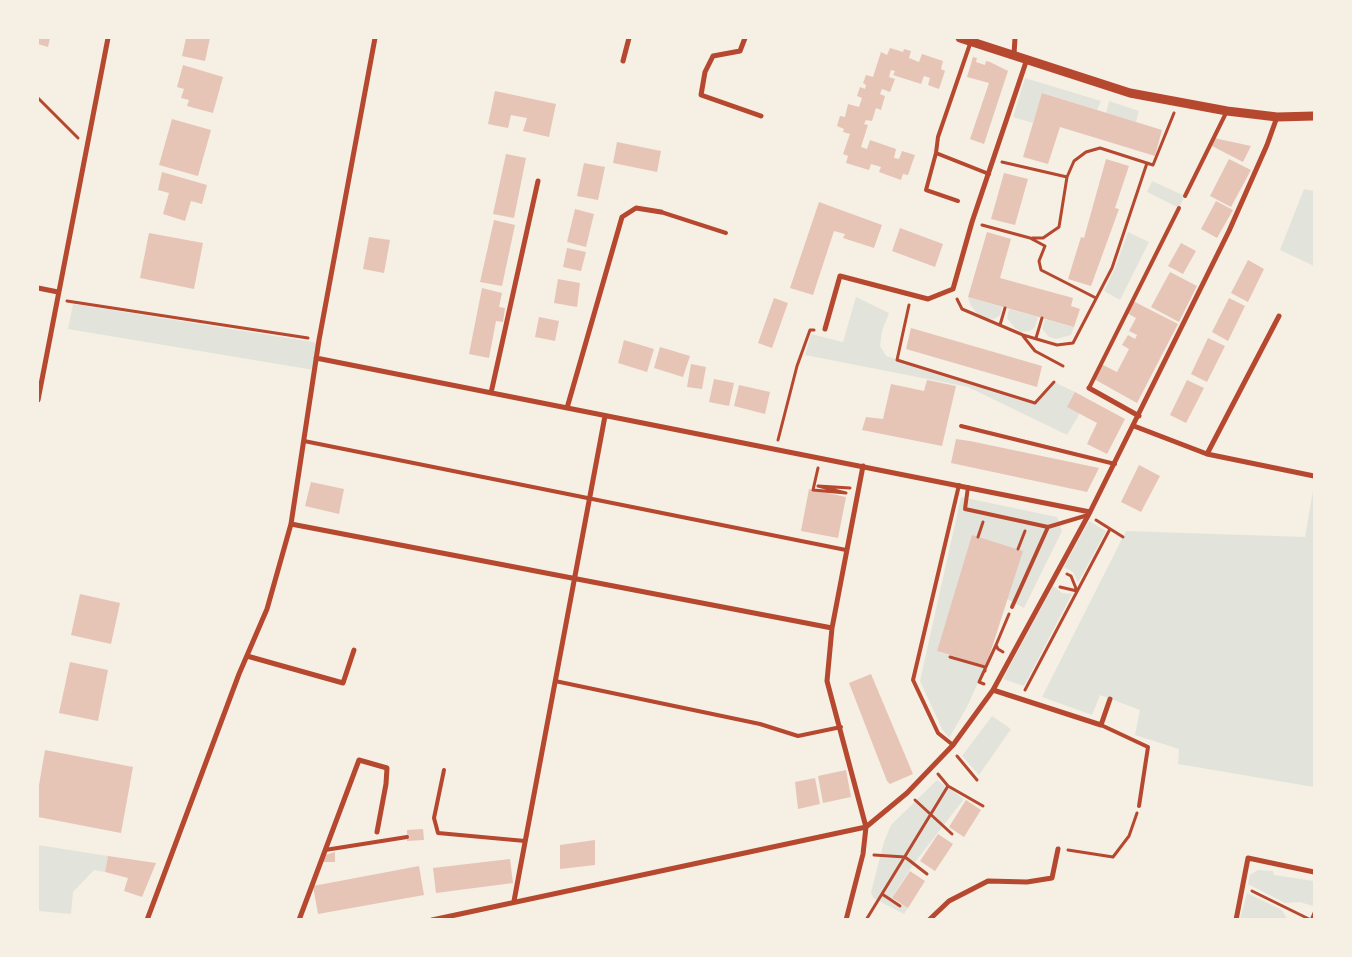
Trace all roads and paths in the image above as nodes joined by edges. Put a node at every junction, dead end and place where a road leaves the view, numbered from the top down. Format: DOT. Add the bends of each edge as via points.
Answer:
graph roads {
  1 [pos="108,38"];
  2 [pos="376,38"];
  3 [pos="629,38"];
  4 [pos="745,38"];
  5 [pos="960,38"];
  6 [pos="1015,38"];
  7 [pos="971,41"];
  8 [pos="1014,54"];
  9 [pos="1027,58"];
  10 [pos="623,61"];
  11 [pos="38,98"];
  12 [pos="1178,103"];
  13 [pos="1228,111"];
  14 [pos="762,116"];
  15 [pos="1314,116"];
  16 [pos="1277,117"];
  17 [pos="88,148"];
  18 [pos="936,153"];
  19 [pos="994,160"];
  20 [pos="1147,163"];
  21 [pos="989,174"];
  22 [pos="1066,177"];
  23 [pos="538,181"];
  24 [pos="1185,196"];
  25 [pos="958,201"];
  26 [pos="1179,208"];
  27 [pos="661,212"];
  28 [pos="972,222"];
  29 [pos="726,234"];
  30 [pos="1030,238"];
  31 [pos="38,288"];
  32 [pos="953,289"];
  33 [pos="58,292"];
  34 [pos="911,294"];
  35 [pos="1096,298"];
  36 [pos="57,299"];
  37 [pos="1006,308"];
  38 [pos="1279,316"];
  39 [pos="1042,318"];
  40 [pos="1000,326"];
  41 [pos="825,329"];
  42 [pos="1023,335"];
  43 [pos="1036,338"];
  44 [pos="319,340"];
  45 [pos="316,358"];
  46 [pos="1063,366"];
  47 [pos="1054,382"];
  48 [pos="1089,388"];
  49 [pos="491,393"];
  50 [pos="38,400"];
  51 [pos="567,408"];
  52 [pos="605,416"];
  53 [pos="1139,416"];
  54 [pos="961,426"];
  55 [pos="1134,426"];
  56 [pos="304,442"];
  57 [pos="775,449"];
  58 [pos="1207,454"];
  59 [pos="1115,464"];
  60 [pos="863,466"];
  61 [pos="1314,476"];
  62 [pos="815,481"];
  63 [pos="959,485"];
  64 [pos="968,487"];
  65 [pos="858,490"];
  66 [pos="590,499"];
  67 [pos="986,514"];
  68 [pos="1089,514"];
  69 [pos="1028,523"];
  70 [pos="291,524"];
  71 [pos="1048,527"];
  72 [pos="1110,529"];
  73 [pos="978,537"];
  74 [pos="1123,538"];
  75 [pos="846,550"];
  76 [pos="1018,550"];
  77 [pos="1058,569"];
  78 [pos="574,579"];
  79 [pos="1052,580"];
  80 [pos="1077,591"];
  81 [pos="1012,607"];
  82 [pos="832,628"];
  83 [pos="995,647"];
  84 [pos="354,650"];
  85 [pos="247,656"];
  86 [pos="1011,656"];
  87 [pos="950,657"];
  88 [pos="985,672"];
  89 [pos="555,681"];
  90 [pos="993,689"];
  91 [pos="1025,691"];
  92 [pos="1110,699"];
  93 [pos="1101,725"];
  94 [pos="841,727"];
  95 [pos="952,746"];
  96 [pos="933,768"];
  97 [pos="444,770"];
  98 [pos="977,780"];
  99 [pos="948,786"];
  100 [pos="907,793"];
  101 [pos="983,806"];
  102 [pos="1139,806"];
  103 [pos="932,815"];
  104 [pos="866,827"];
  105 [pos="377,832"];
  106 [pos="952,834"];
  107 [pos="407,837"];
  108 [pos="525,841"];
  109 [pos="1058,849"];
  110 [pos="325,850"];
  111 [pos="863,854"];
  112 [pos="905,857"];
  113 [pos="1314,872"];
  114 [pos="927,874"];
  115 [pos="1242,886"];
  116 [pos="882,894"];
  117 [pos="514,901"];
  118 [pos="900,906"];
  119 [pos="1314,913"];
  120 [pos="146,920"];
  121 [pos="299,920"];
  122 [pos="432,920"];
  123 [pos="846,920"];
  124 [pos="866,920"];
  125 [pos="929,920"];
  126 [pos="1236,920"];
  127 [pos="1311,920"];
  1 -- 17 [label="street"];
  2 -- 44 [label="street"];
  3 -- 10 [label="street"];
  4 -- 14 [label="street" via="740,51 713,56 701,95"];
  5 -- 7 [label="street"];
  6 -- 8 [label="street"];
  7 -- 8 [label="street"];
  7 -- 18 [label="lane" via="938,138"];
  8 -- 9 [label="street"];
  9 -- 12 [label="street" via="1130,94"];
  9 -- 19 [label="street"];
  11 -- 17 [label="path"];
  12 -- 13 [label="street"];
  12 -- 20 [label="path" via="1153,165"];
  13 -- 16 [label="street"];
  13 -- 24 [label="lane"];
  15 -- 16 [label="street"];
  16 -- 53 [label="street" via="1229,231"];
  17 -- 33 [label="street"];
  18 -- 21 [label="lane"];
  18 -- 25 [label="lane" via="926,190"];
  19 -- 21 [label="street"];
  19 -- 22 [label="path"];
  20 -- 22 [label="path" via="1100,148 1086,152 1074,161"];
  20 -- 35 [label="path" via="1112,268"];
  21 -- 28 [label="street"];
  22 -- 30 [label="path" via="1059,226 1043,238"];
  23 -- 49 [label="street"];
  26 -- 48 [label="lane"];
  27 -- 29 [label="lane"];
  27 -- 51 [label="street" via="636,208 622,218"];
  28 -- 30 [label="path"];
  28 -- 32 [label="street"];
  30 -- 35 [label="path" via="1045,246 1039,261 1041,270"];
  31 -- 33 [label="street"];
  32 -- 34 [label="street" via="928,298"];
  32 -- 40 [label="path" via="962,309"];
  33 -- 36 [label="street"];
  34 -- 41 [label="street" via="840,276"];
  34 -- 47 [label="path" via="897,360 1035,403"];
  35 -- 43 [label="path" via="1073,343 1057,345"];
  36 -- 44 [label="path"];
  36 -- 50 [label="street"];
  37 -- 40 [label="path"];
  38 -- 58 [label="street"];
  39 -- 43 [label="path"];
  40 -- 42 [label="path"];
  41 -- 57 [label="path" via="810,330"];
  42 -- 43 [label="path"];
  42 -- 46 [label="path" via="1035,351"];
  44 -- 45 [label="street"];
  45 -- 49 [label="street"];
  45 -- 56 [label="street"];
  48 -- 53 [label="street"];
  49 -- 51 [label="street"];
  51 -- 52 [label="street"];
  52 -- 57 [label="street"];
  52 -- 66 [label="street"];
  53 -- 55 [label="street"];
  54 -- 59 [label="lane"];
  55 -- 58 [label="street"];
  55 -- 59 [label="street"];
  56 -- 66 [label="lane"];
  56 -- 70 [label="street"];
  57 -- 60 [label="street"];
  58 -- 61 [label="street"];
  59 -- 68 [label="street"];
  60 -- 63 [label="street"];
  60 -- 65 [label="street"];
  62 -- 65 [label="path" via="813,490 846,493 818,486"];
  63 -- 64 [label="street"];
  63 -- 95 [label="lane" via="913,680 938,733"];
  64 -- 67 [label="lane" via="965,509"];
  64 -- 68 [label="street"];
  65 -- 75 [label="street"];
  66 -- 75 [label="lane"];
  66 -- 78 [label="street"];
  67 -- 69 [label="lane"];
  67 -- 73 [label="path"];
  68 -- 71 [label="lane"];
  68 -- 72 [label="path"];
  68 -- 77 [label="street"];
  69 -- 71 [label="lane"];
  69 -- 76 [label="path"];
  70 -- 78 [label="street"];
  70 -- 85 [label="street" via="267,609"];
  71 -- 81 [label="lane"];
  72 -- 74 [label="path"];
  72 -- 80 [label="path"];
  75 -- 82 [label="street"];
  77 -- 79 [label="street"];
  77 -- 80 [label="path" via="1071,576"];
  78 -- 82 [label="street"];
  78 -- 89 [label="street"];
  79 -- 80 [label="path" via="1062,589"];
  79 -- 86 [label="street"];
  80 -- 91 [label="path"];
  81 -- 83 [label="path"];
  82 -- 94 [label="street" via="827,681"];
  83 -- 86 [label="path"];
  83 -- 88 [label="path"];
  84 -- 85 [label="street" via="343,683"];
  85 -- 120 [label="street"];
  86 -- 90 [label="street"];
  87 -- 88 [label="path" via="985,667"];
  88 -- 90 [label="path" via="979,682"];
  89 -- 94 [label="lane" via="760,724 798,736"];
  89 -- 108 [label="street"];
  90 -- 93 [label="street"];
  90 -- 95 [label="street"];
  92 -- 93 [label="street"];
  93 -- 102 [label="lane" via="1148,747"];
  94 -- 104 [label="street"];
  95 -- 96 [label="street"];
  95 -- 98 [label="path"];
  96 -- 99 [label="path"];
  96 -- 100 [label="street"];
  97 -- 108 [label="lane" via="434,818 438,833"];
  99 -- 101 [label="path"];
  99 -- 103 [label="path"];
  100 -- 103 [label="path"];
  100 -- 104 [label="street"];
  102 -- 109 [label="path" via="1129,836 1113,857"];
  103 -- 106 [label="path"];
  103 -- 112 [label="path"];
  104 -- 111 [label="street"];
  104 -- 117 [label="street"];
  105 -- 110 [label="street" via="387,768 359,760"];
  107 -- 110 [label="lane"];
  108 -- 117 [label="street"];
  109 -- 125 [label="street" via="1052,878 1027,882 988,881 949,901"];
  110 -- 121 [label="street"];
  111 -- 112 [label="path"];
  111 -- 123 [label="street"];
  112 -- 114 [label="path"];
  112 -- 116 [label="path"];
  113 -- 115 [label="street" via="1248,858"];
  115 -- 126 [label="street"];
  115 -- 127 [label="path"];
  116 -- 118 [label="path"];
  116 -- 124 [label="path"];
  117 -- 122 [label="street"];
  119 -- 127 [label="path"];
}
